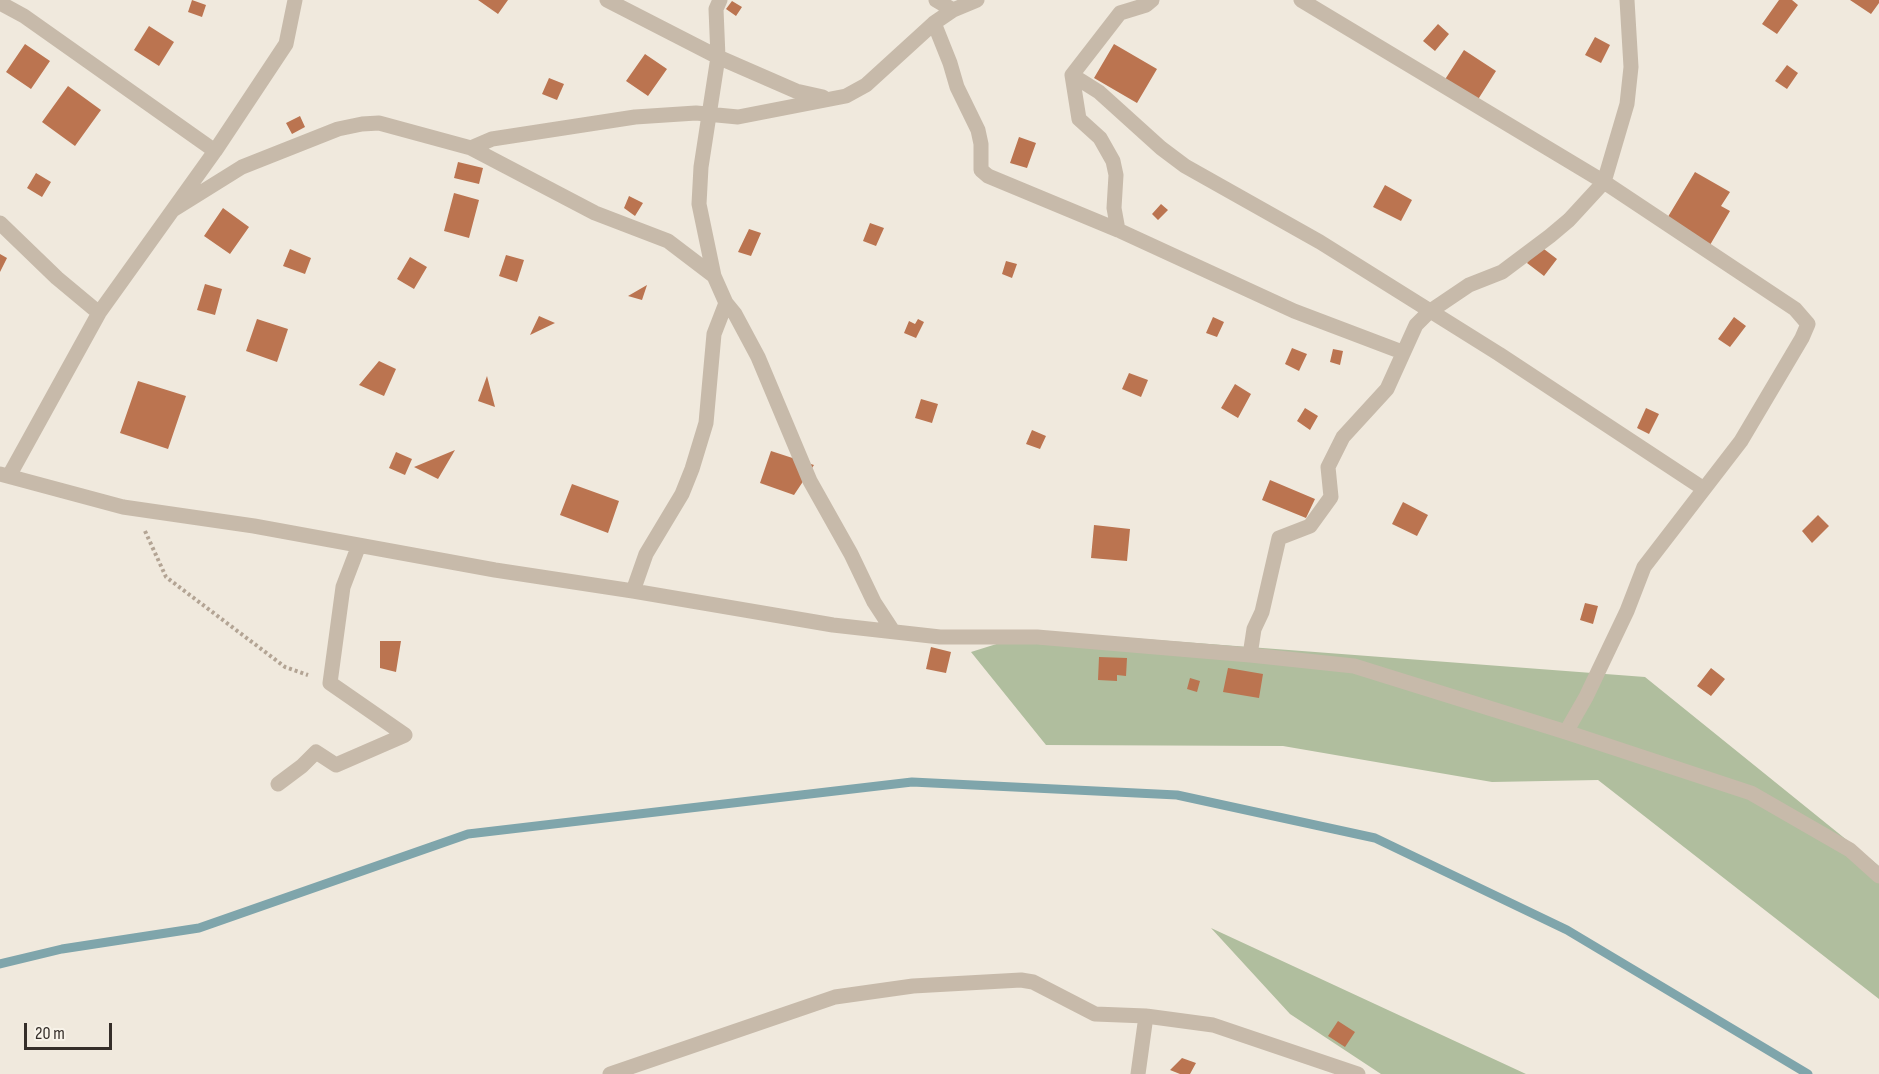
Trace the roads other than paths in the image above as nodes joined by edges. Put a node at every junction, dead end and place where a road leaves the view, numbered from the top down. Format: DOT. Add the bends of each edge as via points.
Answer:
graph roads {
  1 [pos="296,0"];
  2 [pos="607,0"];
  3 [pos="720,0"];
  4 [pos="936,0"];
  5 [pos="977,0"];
  6 [pos="1152,0"];
  7 [pos="1301,0"];
  8 [pos="1627,0"];
  9 [pos="0,3"];
  10 [pos="952,10"];
  11 [pos="934,23"];
  12 [pos="718,57"];
  13 [pos="1072,75"];
  14 [pos="827,99"];
  15 [pos="709,115"];
  16 [pos="471,148"];
  17 [pos="215,151"];
  18 [pos="1604,182"];
  19 [pos="173,210"];
  20 [pos="0,223"];
  21 [pos="1118,230"];
  22 [pos="714,276"];
  23 [pos="726,303"];
  24 [pos="1429,312"];
  25 [pos="99,313"];
  26 [pos="1402,352"];
  27 [pos="4,475"];
  28 [pos="1704,489"];
  29 [pos="359,545"];
  30 [pos="633,591"];
  31 [pos="892,631"];
  32 [pos="1250,655"];
  33 [pos="1566,732"];
  34 [pos="278,784"];
  35 [pos="1879,876"];
  36 [pos="1146,1016"];
  37 [pos="610,1074"];
  38 [pos="1138,1074"];
  39 [pos="1359,1074"];
  1 -- 17 [label="street" via="286,44"];
  2 -- 12 [label="street"];
  3 -- 12 [label="street" via="716,9"];
  4 -- 10 [label="street"];
  5 -- 10 [label="street"];
  6 -- 13 [label="street" via="1120,13"];
  7 -- 18 [label="street"];
  8 -- 18 [label="street" via="1631,67 1627,104"];
  9 -- 17 [label="street"];
  10 -- 11 [label="street"];
  11 -- 14 [label="street" via="866,85 846,96"];
  11 -- 21 [label="street" via="957,87 978,130 981,170"];
  12 -- 14 [label="street" via="796,91"];
  12 -- 15 [label="street"];
  13 -- 21 [label="street" via="1079,119 1100,138 1113,161"];
  13 -- 24 [label="street" via="1099,92 1185,166 1320,242"];
  14 -- 15 [label="street" via="738,117"];
  15 -- 16 [label="street" via="635,117 492,139"];
  15 -- 22 [label="street" via="700,167 699,204"];
  16 -- 19 [label="street" via="379,123 362,124 338,129 242,167"];
  16 -- 22 [label="street" via="595,213 668,241"];
  17 -- 19 [label="street"];
  18 -- 24 [label="street" via="1569,220 1502,272 1469,285"];
  18 -- 28 [label="street" via="1795,309 1808,324 1741,441"];
  19 -- 25 [label="street"];
  20 -- 25 [label="street"];
  21 -- 26 [label="street" via="1294,311"];
  22 -- 23 [label="street"];
  23 -- 30 [label="street" via="714,334 706,423 692,469 682,494 646,554"];
  23 -- 31 [label="street" via="758,357 810,481"];
  24 -- 26 [label="street" via="1416,325"];
  24 -- 28 [label="street"];
  25 -- 27 [label="street"];
  26 -- 32 [label="street" via="1387,389 1343,437 1328,467 1331,497 1310,526 1278,538"];
  27 -- 29 [label="street" via="134,509"];
  28 -- 33 [label="street" via="1644,567 1628,610"];
  29 -- 30 [label="street"];
  29 -- 34 [label="street" via="343,587 330,683 405,735 336,765 316,752"];
  30 -- 31 [label="street" via="833,625"];
  31 -- 32 [label="street" via="940,637 1037,637"];
  32 -- 33 [label="street" via="1354,666"];
  33 -- 35 [label="street" via="1750,793 1850,850"];
  36 -- 37 [label="street" via="1095,1014 1033,982 1021,980 913,986 835,998"];
  36 -- 38 [label="street"];
  36 -- 39 [label="street" via="1213,1025"];
}
